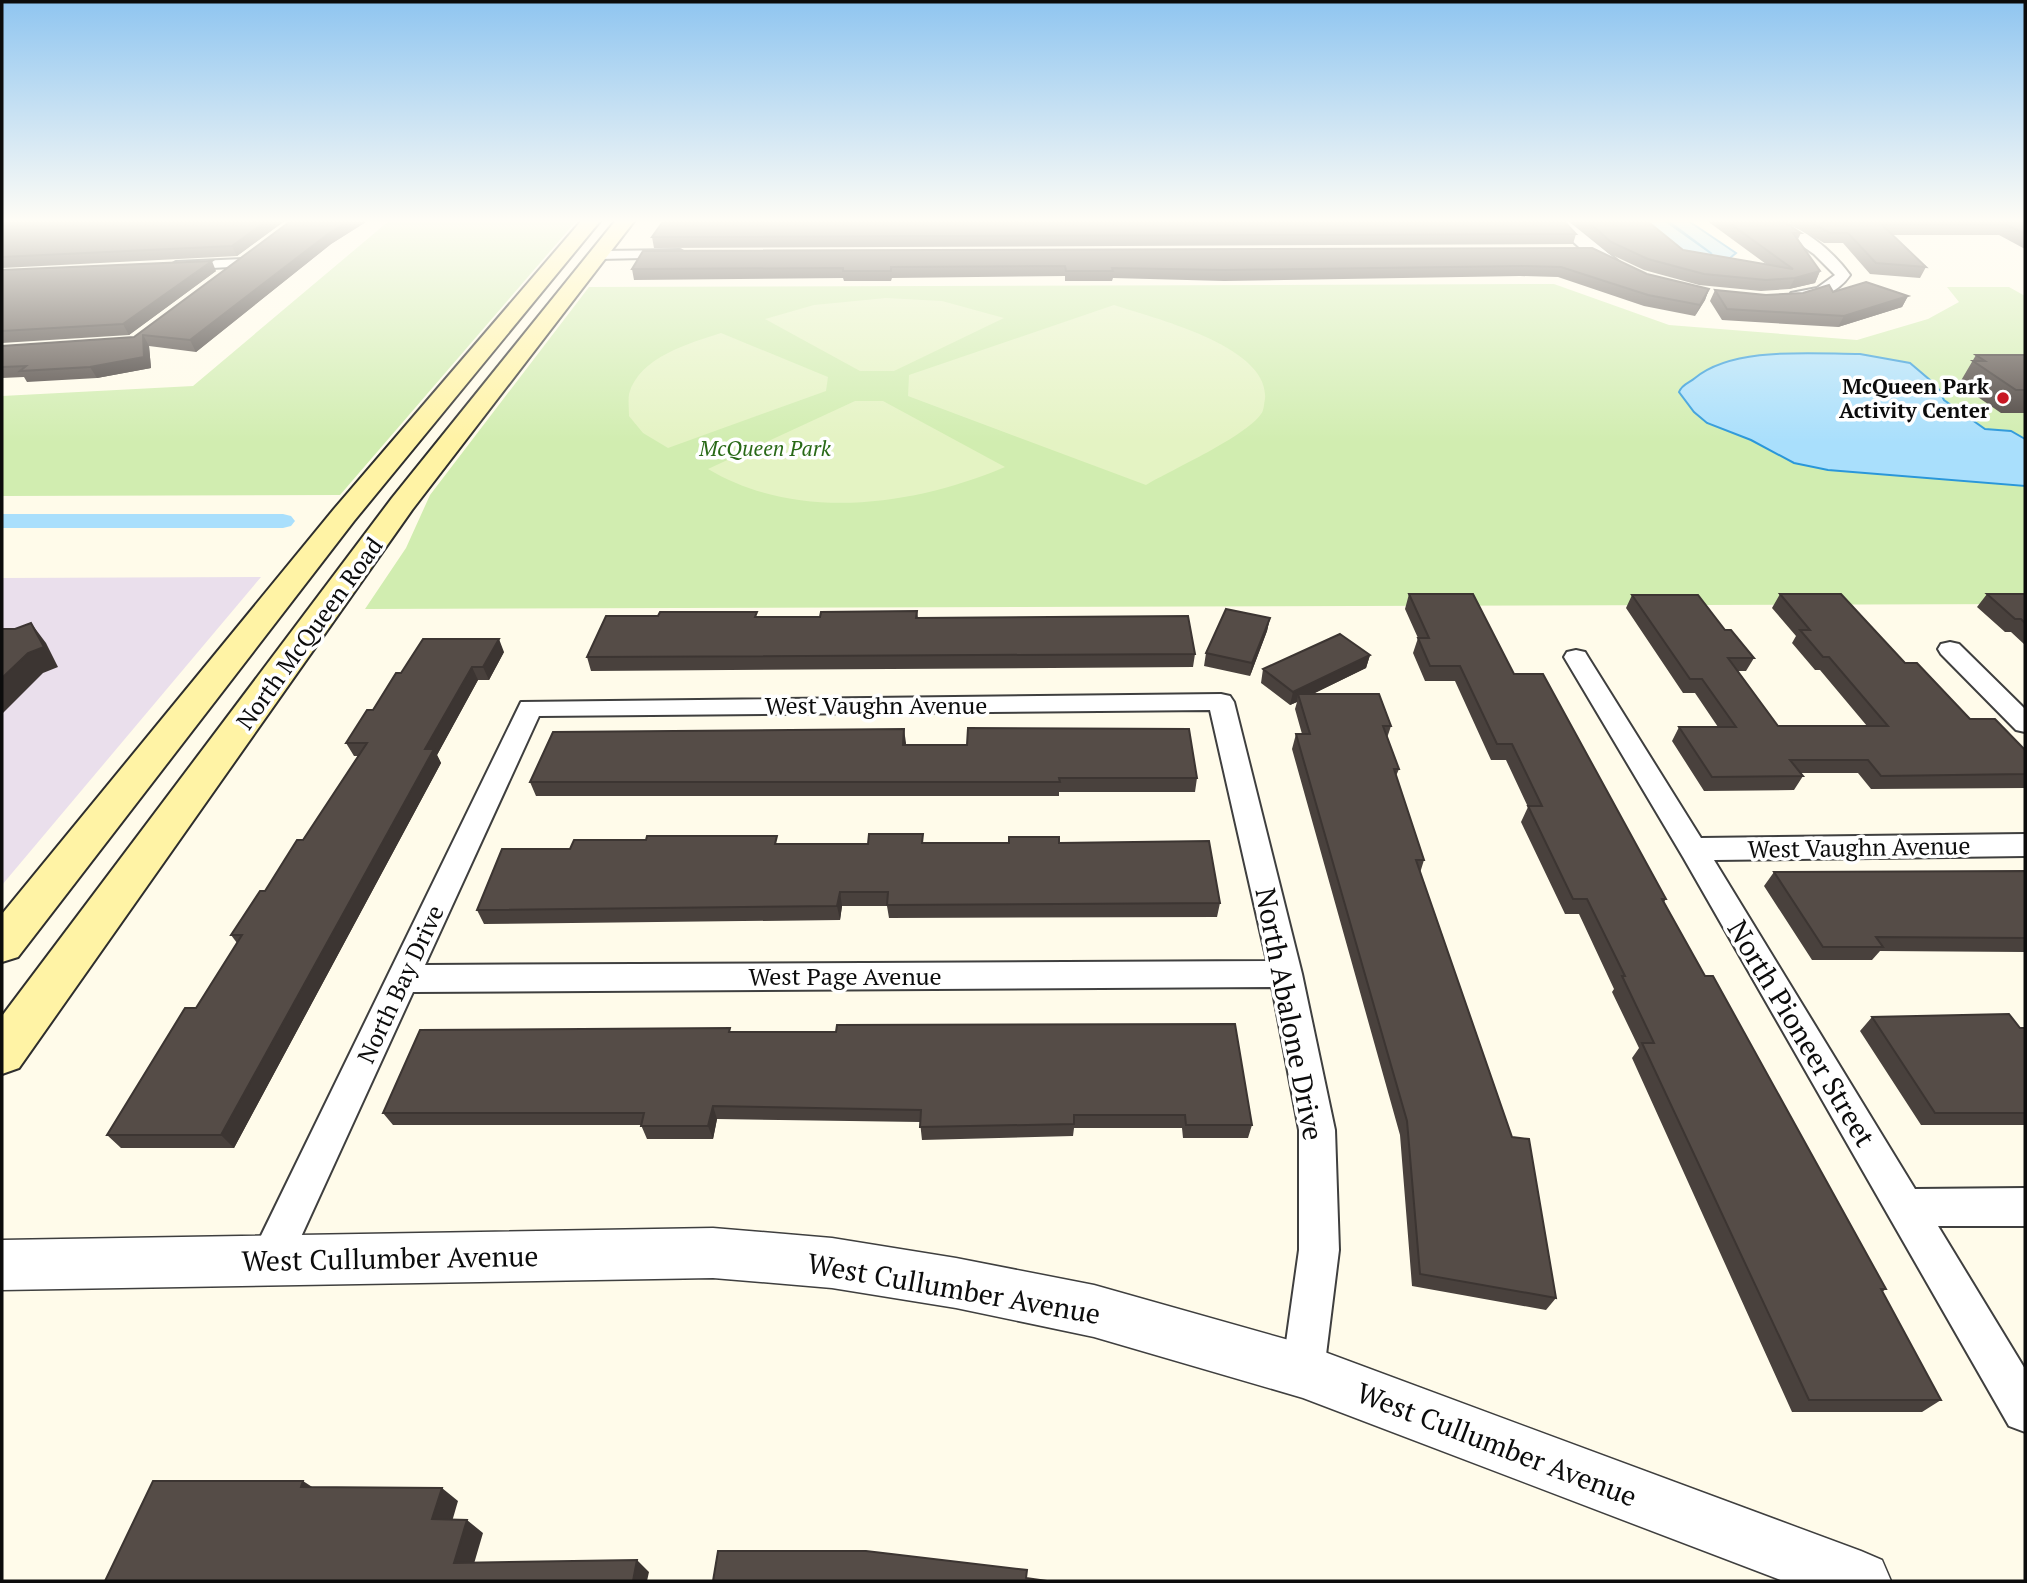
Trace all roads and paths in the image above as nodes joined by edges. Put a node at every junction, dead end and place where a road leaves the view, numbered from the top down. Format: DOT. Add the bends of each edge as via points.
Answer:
graph roads {
  1 [pos="531,294"];
  2 [pos="570,294"];
  3 [pos="1800,294"];
  4 [pos="1780,297"];
  5 [pos="517,311"];
  6 [pos="557,311"];
  7 [pos="344,515"];
  8 [pos="394,515"];
  9 [pos="1950,649"];
  10 [pos="1576,657"];
  11 [pos="1221,702"];
  12 [pos="530,708"];
  13 [pos="2025,724"];
  14 [pos="2025,845"];
  15 [pos="1693,849"];
  16 [pos="2,945"];
  17 [pos="1286,974"];
  18 [pos="403,978"];
  19 [pos="2,1053"];
  20 [pos="1906,1208"];
  21 [pos="2025,1208"];
  22 [pos="270,1260"];
  23 [pos="2,1265"];
  24 [pos="1303,1371"];
  25 [pos="2025,1410"];
  26 [pos="1861,1581"];
  1 -- 5 [label="main road, North McQueen Road"];
  2 -- 6 [label="main road, North McQueen Road"];
  3 -- 4 [label="street"];
  5 -- 6 [label="main road"];
  5 -- 7 [label="main road, North McQueen Road"];
  6 -- 8 [label="main road, North McQueen Road"];
  7 -- 8 [label="main road"];
  7 -- 16 [label="main road, North McQueen Road"];
  8 -- 19 [label="main road, North McQueen Road"];
  9 -- 13 [label="street"];
  10 -- 15 [label="street, North Pioneer Street"];
  11 -- 12 [label="street, West Vaughn Avenue"];
  11 -- 17 [label="street, North Abalone Drive"];
  12 -- 18 [label="street, North Bay Drive"];
  14 -- 15 [label="street, West Vaughn Avenue"];
  15 -- 20 [label="street, North Pioneer Street"];
  17 -- 18 [label="street, West Page Avenue"];
  17 -- 24 [label="street, North Abalone Drive" via="1317,1130 1319,1250"];
  18 -- 22 [label="street, North Bay Drive"];
  20 -- 21 [label="street"];
  20 -- 25 [label="street, North Pioneer Street"];
  22 -- 23 [label="street, West Cullumber Avenue"];
  22 -- 24 [label="street, West Cullumber Avenue" via="713,1253 832,1263 1094,1311"];
  24 -- 26 [label="street, West Cullumber Avenue"];
}
